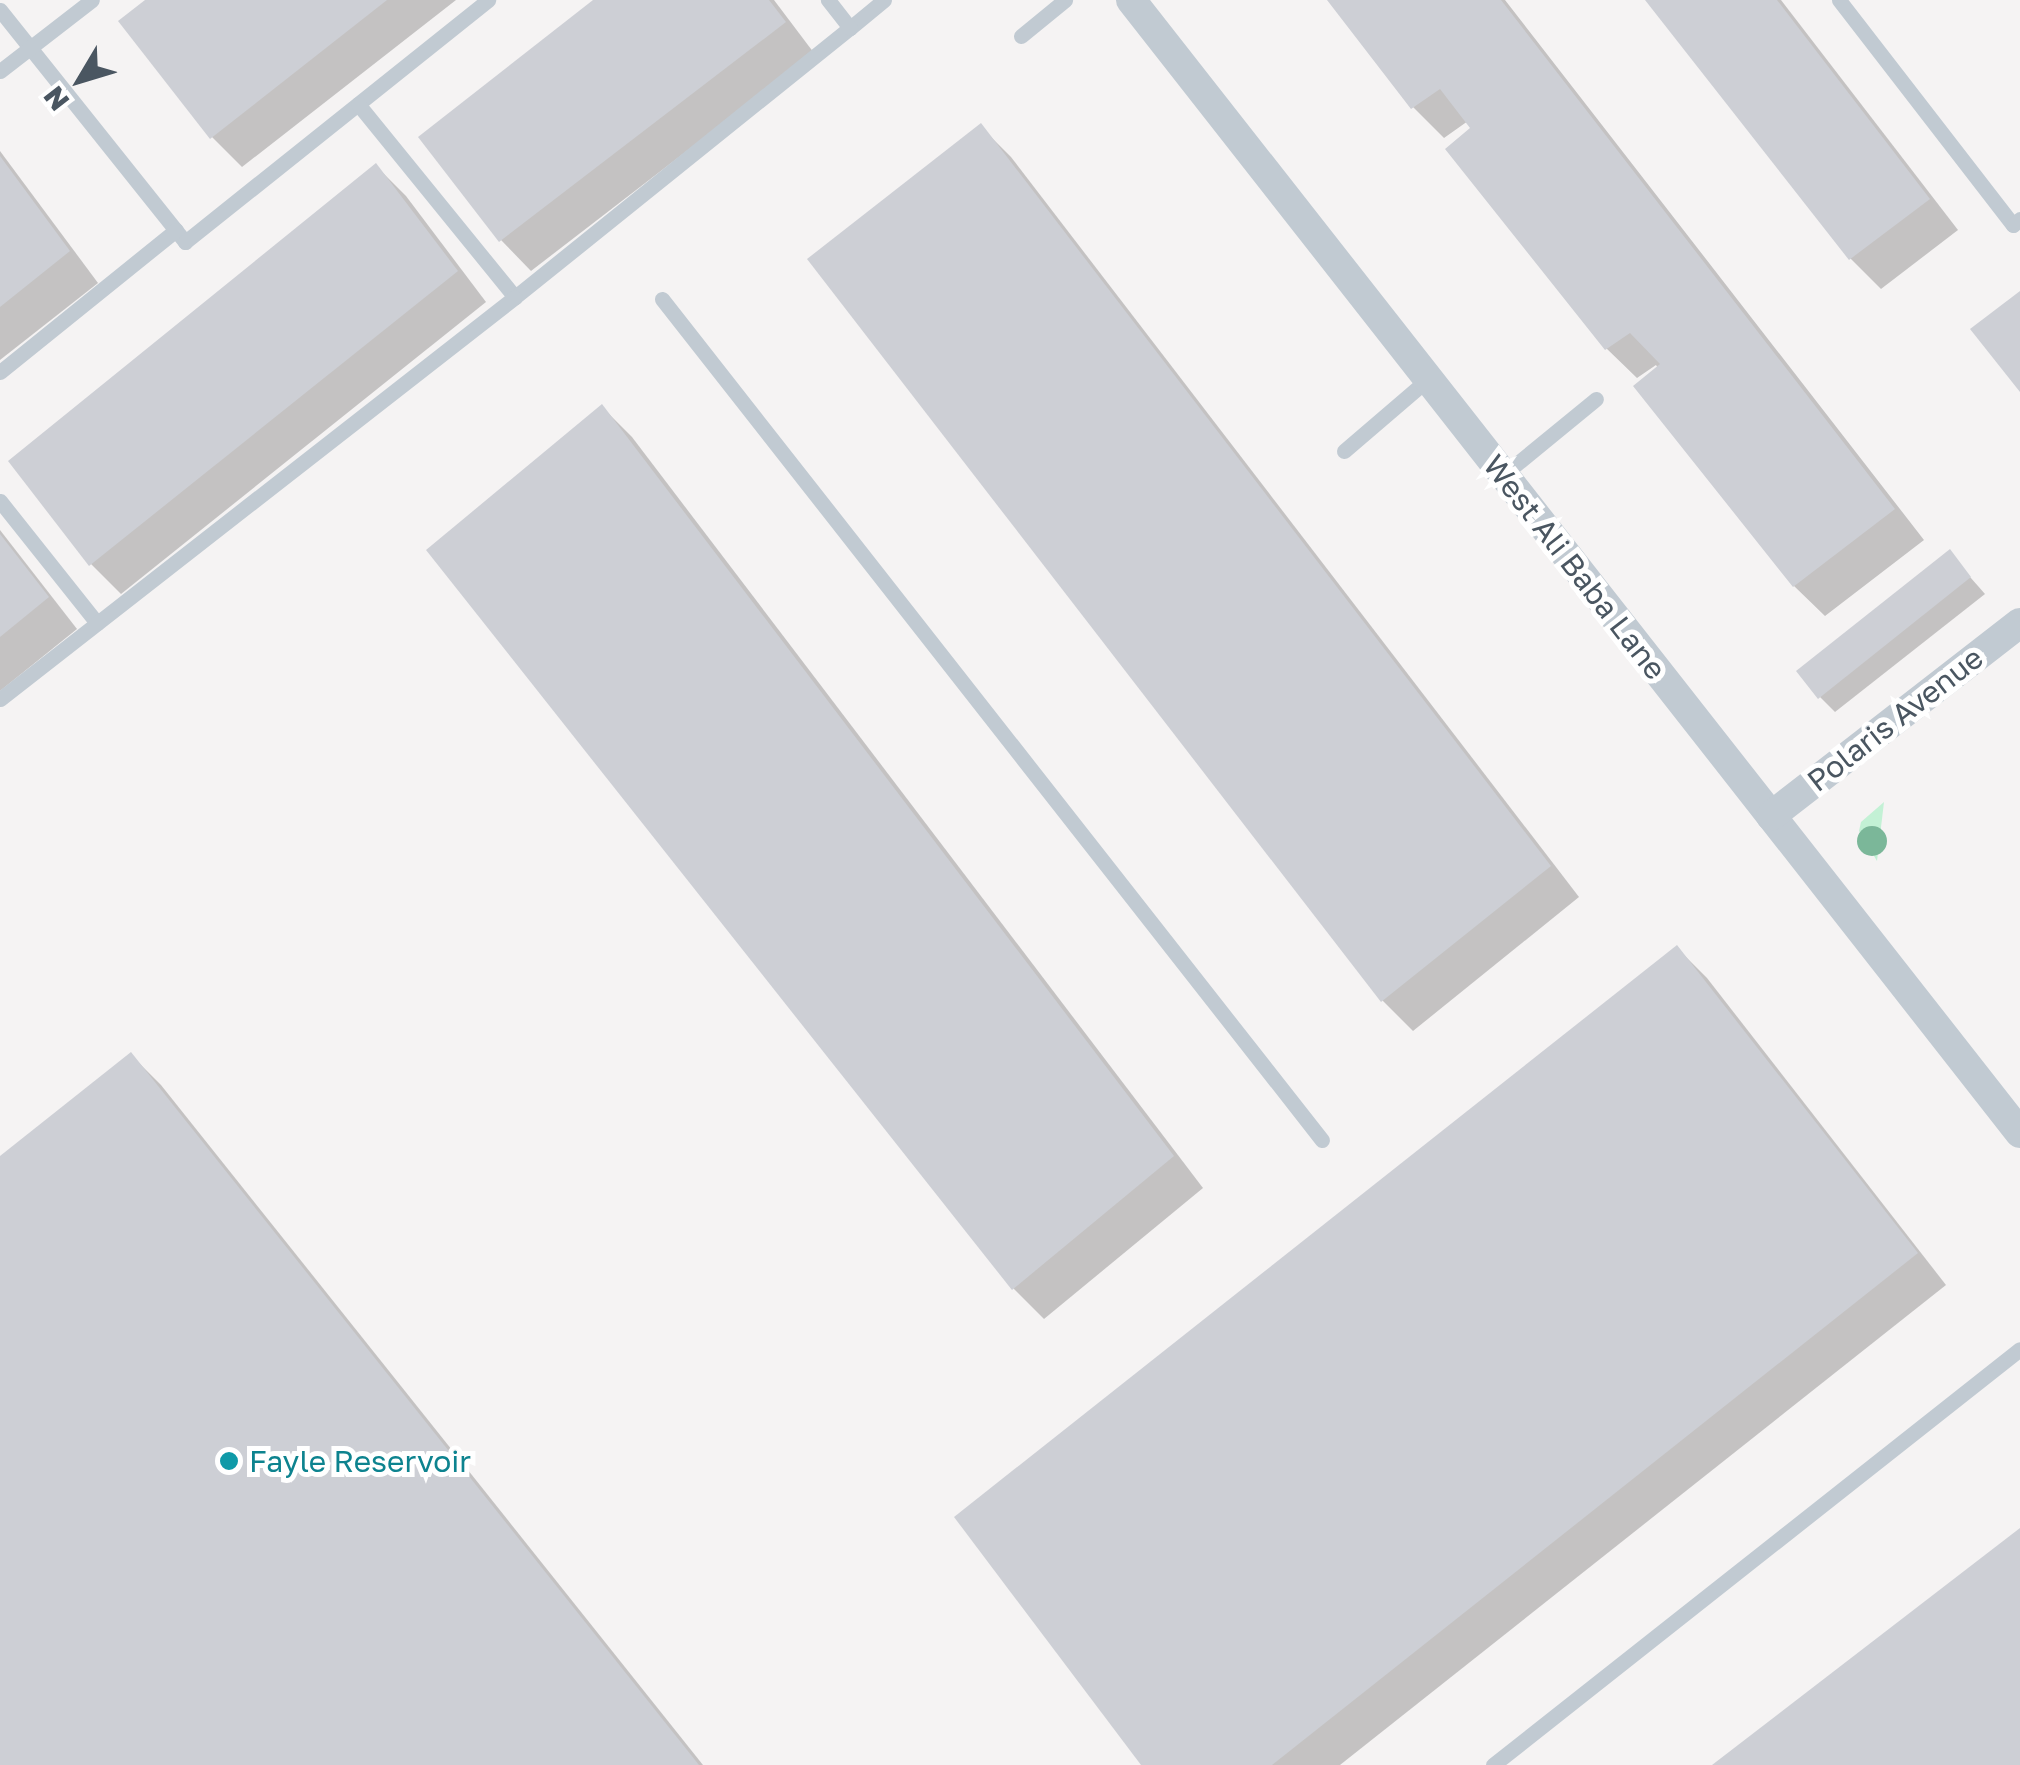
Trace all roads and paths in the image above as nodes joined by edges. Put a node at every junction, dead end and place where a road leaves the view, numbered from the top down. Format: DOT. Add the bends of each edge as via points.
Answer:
graph roads {
  1 [pos="92,0"];
  2 [pos="488,0"];
  3 [pos="828,0"];
  4 [pos="884,0"];
  5 [pos="1065,0"];
  6 [pos="1131,0"];
  7 [pos="1839,0"];
  8 [pos="0,10"];
  9 [pos="850,28"];
  10 [pos="1021,36"];
  11 [pos="30,48"];
  12 [pos="0,71"];
  13 [pos="358,104"];
  14 [pos="2020,219"];
  15 [pos="176,230"];
  16 [pos="515,296"];
  17 [pos="662,299"];
  18 [pos="0,372"];
  19 [pos="1428,379"];
  20 [pos="1596,400"];
  21 [pos="1344,451"];
  22 [pos="1503,475"];
  23 [pos="0,501"];
  24 [pos="2020,622"];
  25 [pos="97,623"];
  26 [pos="0,699"];
  27 [pos="1771,816"];
  28 [pos="2020,1133"];
  29 [pos="1322,1140"];
  30 [pos="2020,1349"];
  31 [pos="1492,1765"];
  1 -- 11 [label="lane"];
  2 -- 13 [label="lane"];
  3 -- 9 [label="lane"];
  4 -- 9 [label="lane"];
  5 -- 10 [label="lane"];
  6 -- 19 [label="street, West Ali Baba Lane"];
  7 -- 14 [label="lane" via="2012,224"];
  8 -- 11 [label="lane"];
  9 -- 16 [label="lane"];
  11 -- 12 [label="lane"];
  11 -- 15 [label="lane"];
  13 -- 15 [label="lane" via="185,242"];
  13 -- 16 [label="lane"];
  15 -- 18 [label="lane"];
  16 -- 25 [label="lane"];
  17 -- 29 [label="lane"];
  19 -- 21 [label="lane"];
  19 -- 22 [label="street, West Ali Baba Lane"];
  20 -- 22 [label="lane"];
  22 -- 27 [label="street, West Ali Baba Lane"];
  23 -- 25 [label="lane"];
  24 -- 27 [label="street, Polaris Avenue"];
  25 -- 26 [label="lane"];
  27 -- 28 [label="street, West Ali Baba Lane"];
  30 -- 31 [label="lane"];
}
